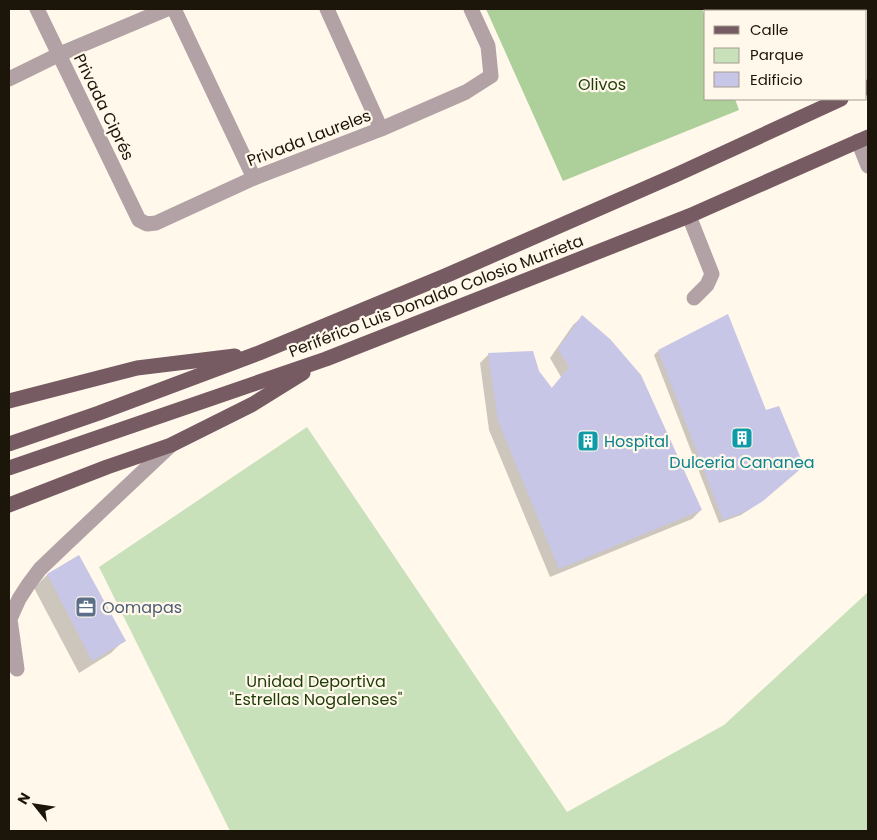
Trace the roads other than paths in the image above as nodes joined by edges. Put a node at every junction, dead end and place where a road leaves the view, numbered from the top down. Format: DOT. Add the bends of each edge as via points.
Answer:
graph roads {
  1 [pos="37,9"];
  2 [pos="167,9"];
  3 [pos="174,9"];
  4 [pos="327,9"];
  5 [pos="470,9"];
  6 [pos="60,54"];
  7 [pos="9,79"];
  8 [pos="824,102"];
  9 [pos="381,129"];
  10 [pos="863,139"];
  11 [pos="868,166"];
  12 [pos="254,178"];
  13 [pos="689,216"];
  14 [pos="139,220"];
  15 [pos="694,298"];
  16 [pos="259,353"];
  17 [pos="326,359"];
  18 [pos="9,401"];
  19 [pos="9,444"];
  20 [pos="171,445"];
  21 [pos="9,468"];
  22 [pos="9,505"];
  23 [pos="17,669"];
  1 -- 6 [label="street, Privada Ciprés"];
  2 -- 6 [label="street"];
  3 -- 12 [label="street"];
  4 -- 9 [label="street"];
  5 -- 9 [label="street, Privada Laureles" via="488,46 491,76 466,92"];
  6 -- 7 [label="street"];
  6 -- 14 [label="street, Privada Ciprés"];
  8 -- 16 [label="main road, Periférico Luis Donaldo Colosio Murrieta" via="660,182"];
  9 -- 12 [label="street, Privada Laureles"];
  10 -- 11 [label="street"];
  10 -- 13 [label="main road, Periférico Luis Donaldo Colosio Murrieta"];
  12 -- 14 [label="street, Privada Laureles" via="156,223 147,224"];
  13 -- 15 [label="street" via="712,274 707,285"];
  13 -- 17 [label="main road, Periférico Luis Donaldo Colosio Murrieta"];
  16 -- 18 [label="main road" via="137,368"];
  16 -- 19 [label="main road, Periférico Luis Donaldo Colosio Murrieta"];
  17 -- 20 [label="main road" via="253,404"];
  17 -- 21 [label="main road, Periférico Luis Donaldo Colosio Murrieta"];
  20 -- 22 [label="main road"];
  20 -- 23 [label="street" via="40,569 28,585 10,619"];
}
